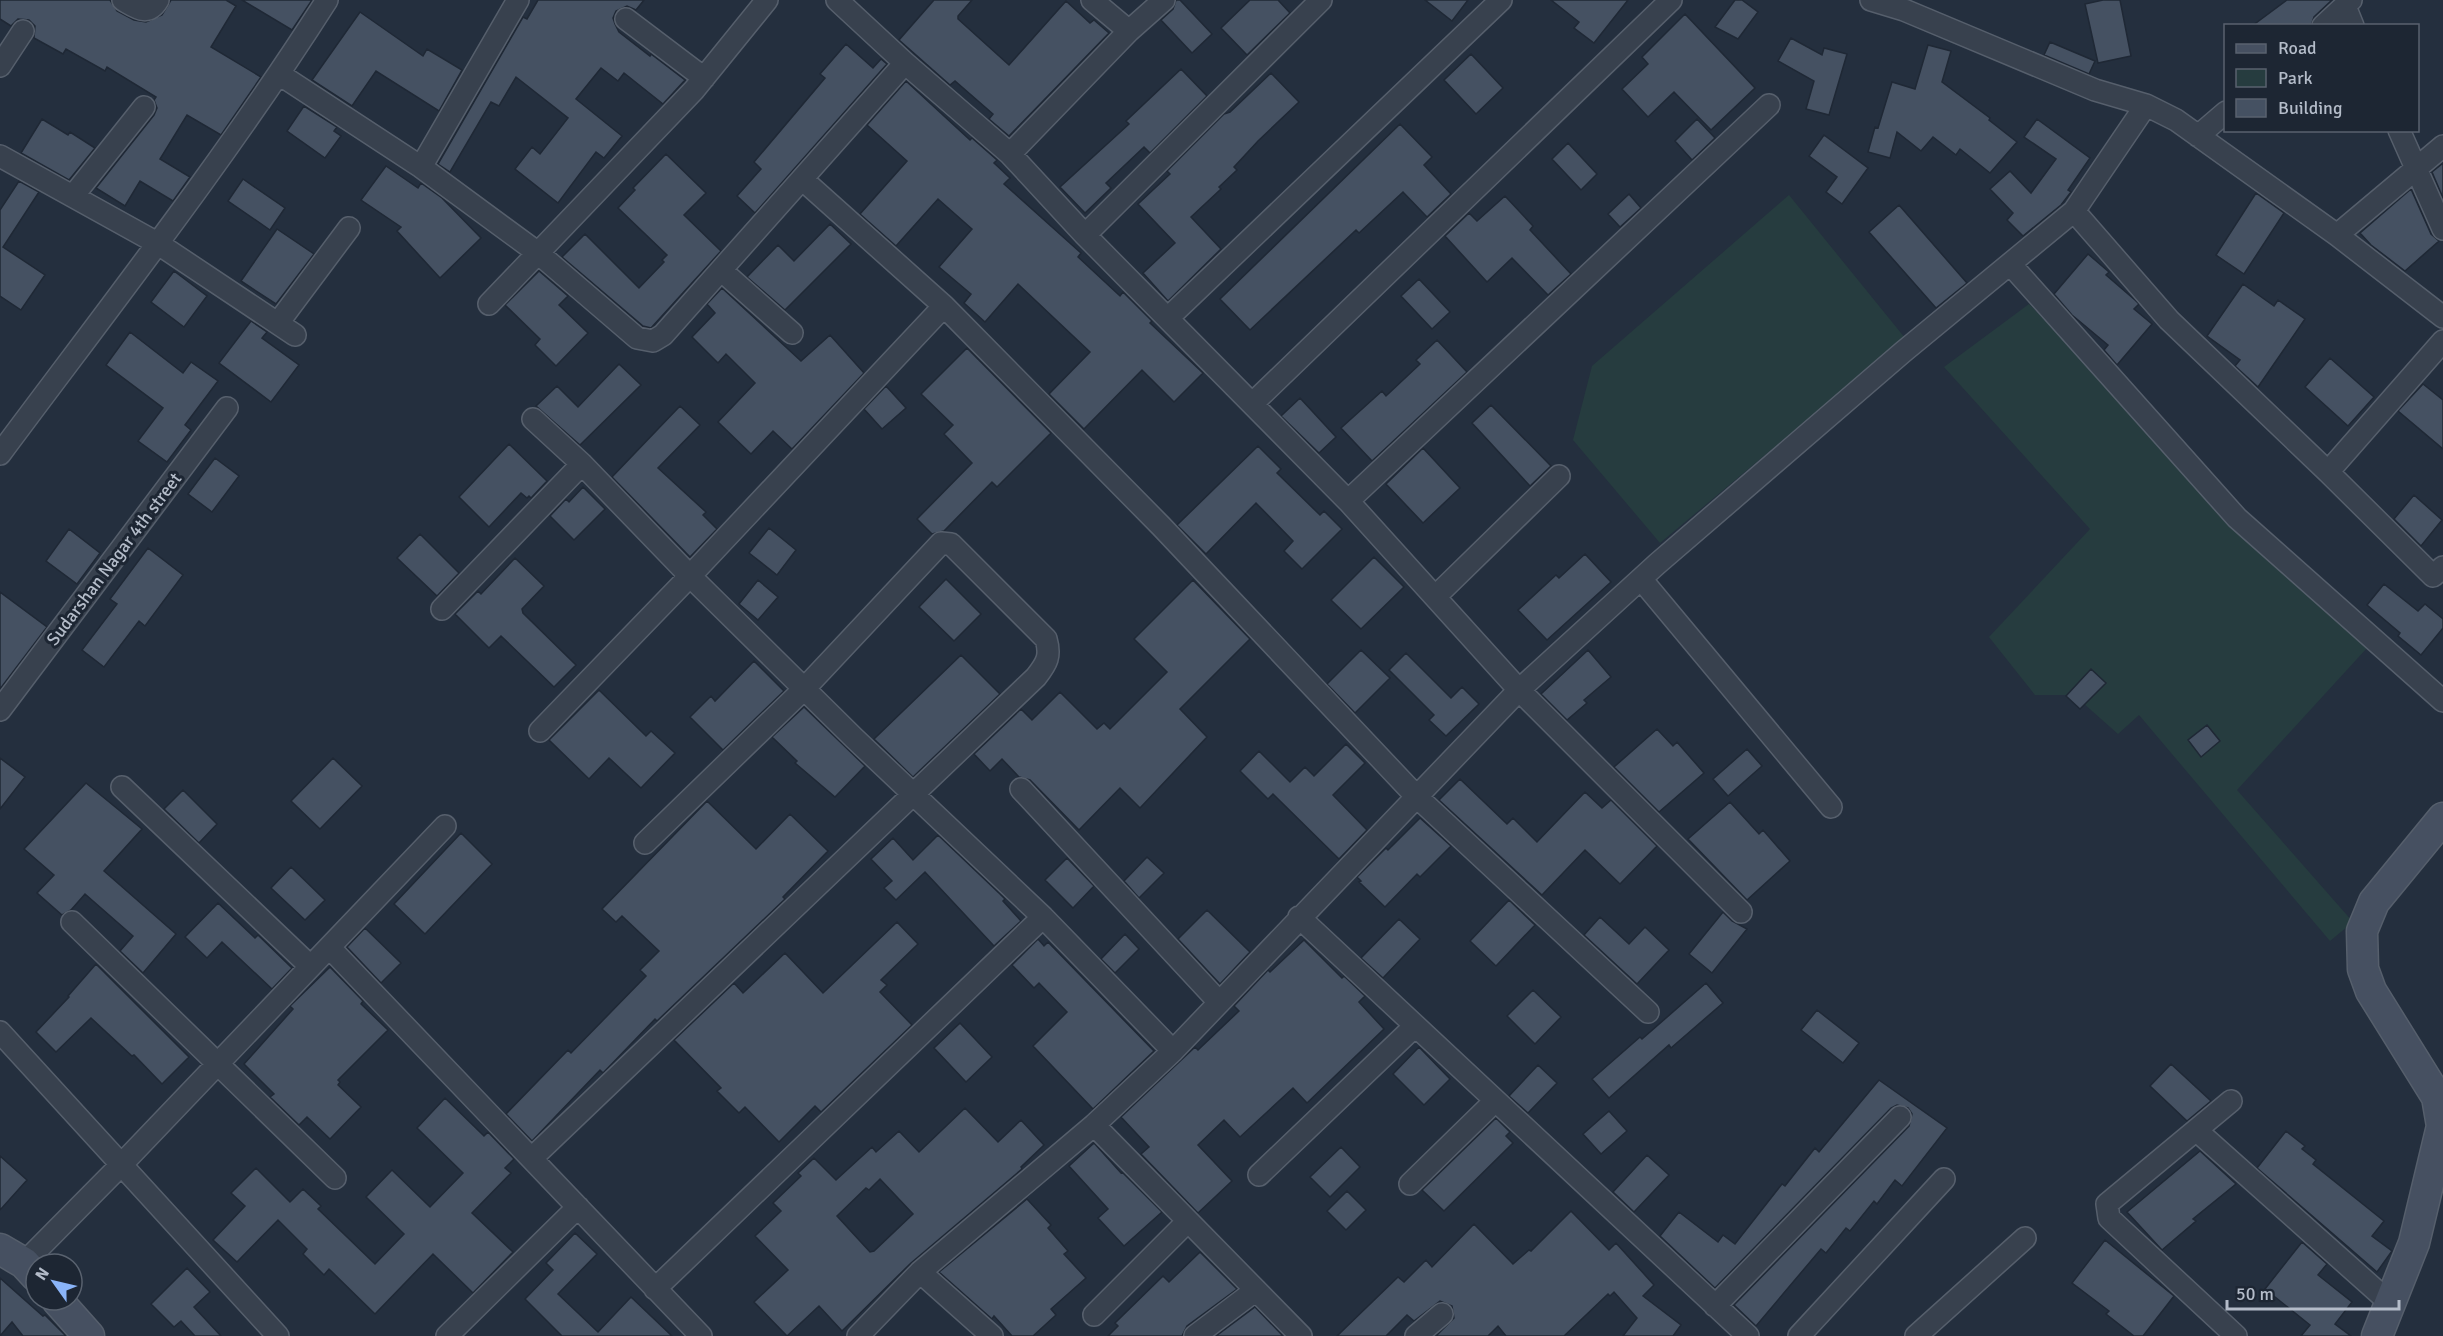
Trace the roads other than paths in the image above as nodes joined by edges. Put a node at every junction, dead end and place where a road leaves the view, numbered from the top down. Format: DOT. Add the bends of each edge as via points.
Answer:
graph roads {
  1 [pos="123,0"];
  2 [pos="158,0"];
  3 [pos="327,0"];
  4 [pos="518,0"];
  5 [pos="767,0"];
  6 [pos="837,0"];
  7 [pos="1092,0"];
  8 [pos="1164,0"];
  9 [pos="1321,0"];
  10 [pos="1501,0"];
  11 [pos="1671,0"];
  12 [pos="1871,0"];
  13 [pos="2348,3"];
  14 [pos="626,19"];
  15 [pos="2325,24"];
  16 [pos="2353,24"];
  17 [pos="1129,31"];
  18 [pos="23,32"];
  19 [pos="905,63"];
  20 [pos="0,66"];
  21 [pos="279,74"];
  22 [pos="704,78"];
  23 [pos="1769,105"];
  24 [pos="2146,105"];
  25 [pos="144,107"];
  26 [pos="2224,114"];
  27 [pos="2400,132"];
  28 [pos="2199,136"];
  29 [pos="2443,146"];
  30 [pos="1010,154"];
  31 [pos="0,156"];
  32 [pos="421,167"];
  33 [pos="2416,169"];
  34 [pos="802,179"];
  35 [pos="73,196"];
  36 [pos="2074,211"];
  37 [pos="349,228"];
  38 [pos="2443,229"];
  39 [pos="1085,235"];
  40 [pos="2337,235"];
  41 [pos="158,243"];
  42 [pos="538,254"];
  43 [pos="2011,266"];
  44 [pos="722,271"];
  45 [pos="489,304"];
  46 [pos="944,306"];
  47 [pos="2443,317"];
  48 [pos="1168,318"];
  49 [pos="792,333"];
  50 [pos="2443,341"];
  51 [pos="1253,403"];
  52 [pos="227,408"];
  53 [pos="533,419"];
  54 [pos="0,454"];
  55 [pos="582,464"];
  56 [pos="2328,472"];
  57 [pos="1559,476"];
  58 [pos="1348,501"];
  59 [pos="690,576"];
  60 [pos="2440,576"];
  61 [pos="1641,579"];
  62 [pos="1435,597"];
  63 [pos="442,609"];
  64 [pos="804,689"];
  65 [pos="1519,690"];
  66 [pos="2443,701"];
  67 [pos="0,710"];
  68 [pos="540,731"];
  69 [pos="122,787"];
  70 [pos="1021,789"];
  71 [pos="913,794"];
  72 [pos="1416,796"];
  73 [pos="1831,807"];
  74 [pos="2443,818"];
  75 [pos="445,826"];
  76 [pos="645,843"];
  77 [pos="1741,912"];
  78 [pos="1043,917"];
  79 [pos="1299,917"];
  80 [pos="72,922"];
  81 [pos="330,948"];
  82 [pos="310,966"];
  83 [pos="1219,1002"];
  84 [pos="1648,1012"];
  85 [pos="1415,1026"];
  86 [pos="0,1032"];
  87 [pos="1173,1051"];
  88 [pos="217,1065"];
  89 [pos="1495,1101"];
  90 [pos="2231,1101"];
  91 [pos="1900,1117"];
  92 [pos="1094,1125"];
  93 [pos="2196,1130"];
  94 [pos="532,1158"];
  95 [pos="121,1165"];
  96 [pos="1259,1175"];
  97 [pos="335,1178"];
  98 [pos="1944,1179"];
  99 [pos="1410,1184"];
  100 [pos="578,1207"];
  101 [pos="1188,1221"];
  102 [pos="2025,1238"];
  103 [pos="14,1263"];
  104 [pos="920,1272"];
  105 [pos="655,1289"];
  106 [pos="1256,1290"];
  107 [pos="2390,1303"];
  108 [pos="1715,1306"];
  109 [pos="68,1312"];
  110 [pos="1442,1314"];
  111 [pos="1094,1315"];
  112 [pos="89,1336"];
  113 [pos="278,1336"];
  114 [pos="447,1336"];
  115 [pos="701,1336"];
  116 [pos="858,1336"];
  117 [pos="992,1336"];
  118 [pos="1195,1336"];
  119 [pos="1301,1336"];
  120 [pos="1416,1336"];
  121 [pos="1748,1336"];
  122 [pos="1799,1336"];
  123 [pos="1917,1336"];
  124 [pos="2236,1336"];
  125 [pos="2377,1336"];
  1 -- 2 [label="street" via="139,10 150,10"];
  3 -- 21 [label="street"];
  4 -- 32 [label="street"];
  5 -- 22 [label="street"];
  6 -- 19 [label="street"];
  7 -- 17 [label="street"];
  8 -- 17 [label="street"];
  9 -- 39 [label="street"];
  10 -- 48 [label="street"];
  11 -- 51 [label="street"];
  12 -- 24 [label="street" via="1904,10 2095,90"];
  13 -- 15 [label="street"];
  13 -- 16 [label="street"];
  14 -- 22 [label="street"];
  17 -- 30 [label="street"];
  18 -- 20 [label="street"];
  19 -- 30 [label="street"];
  19 -- 34 [label="street"];
  21 -- 32 [label="street"];
  21 -- 41 [label="street"];
  22 -- 42 [label="street"];
  23 -- 58 [label="street"];
  24 -- 28 [label="street"];
  24 -- 36 [label="street"];
  25 -- 35 [label="street"];
  26 -- 28 [label="street"];
  27 -- 33 [label="street"];
  28 -- 40 [label="street"];
  29 -- 33 [label="street"];
  30 -- 39 [label="street"];
  31 -- 35 [label="street"];
  32 -- 42 [label="street"];
  33 -- 38 [label="street"];
  33 -- 40 [label="street"];
  34 -- 44 [label="street"];
  34 -- 46 [label="street"];
  35 -- 41 [label="street"];
  36 -- 43 [label="street"];
  36 -- 56 [label="street" via="2169,320"];
  37 -- 41 [label="street" via="287,329"];
  39 -- 48 [label="street"];
  40 -- 47 [label="street"];
  41 -- 54 [label="street"];
  42 -- 44 [label="street" via="644,341 663,335"];
  42 -- 45 [label="street"];
  43 -- 61 [label="street" via="1903,352"];
  43 -- 66 [label="street" via="2237,519"];
  44 -- 49 [label="street"];
  46 -- 59 [label="street"];
  46 -- 72 [label="street" via="1161,525"];
  48 -- 51 [label="street"];
  50 -- 56 [label="street"];
  51 -- 58 [label="street"];
  52 -- 67 [label="street, Sudarshan Nagar 4th street"];
  53 -- 55 [label="street"];
  55 -- 59 [label="street"];
  55 -- 63 [label="street"];
  56 -- 60 [label="street"];
  57 -- 62 [label="street"];
  58 -- 62 [label="street"];
  59 -- 64 [label="street"];
  59 -- 68 [label="street"];
  61 -- 65 [label="street"];
  61 -- 73 [label="street"];
  62 -- 65 [label="street"];
  64 -- 71 [label="street"];
  64 -- 71 [label="street" via="933,548 940,543 951,544 1046,639 1049,651 1047,664 1036,677"];
  64 -- 76 [label="street"];
  65 -- 72 [label="street"];
  65 -- 77 [label="street"];
  69 -- 82 [label="street"];
  70 -- 83 [label="street"];
  71 -- 78 [label="street"];
  71 -- 94 [label="street"];
  72 -- 79 [label="street"];
  72 -- 84 [label="street"];
  74 -- 107 [label="street" via="2374,902 2362,931 2363,969 2371,991 2437,1097 2442,1126 2414,1243"];
  75 -- 81 [label="street"];
  78 -- 87 [label="street"];
  78 -- 105 [label="street"];
  79 -- 83 [label="street"];
  79 -- 85 [label="street"];
  80 -- 88 [label="street"];
  81 -- 82 [label="street"];
  81 -- 94 [label="street"];
  82 -- 88 [label="street"];
  83 -- 87 [label="street"];
  85 -- 89 [label="street"];
  85 -- 96 [label="street"];
  86 -- 95 [label="street"];
  87 -- 92 [label="street"];
  88 -- 95 [label="street"];
  88 -- 97 [label="street"];
  89 -- 99 [label="street"];
  89 -- 108 [label="street"];
  90 -- 93 [label="street"];
  91 -- 108 [label="street"];
  92 -- 101 [label="street"];
  92 -- 104 [label="street"];
  93 -- 107 [label="street"];
  93 -- 124 [label="street" via="2107,1204 2109,1218"];
  94 -- 100 [label="street"];
  95 -- 103 [label="street"];
  95 -- 113 [label="street"];
  98 -- 122 [label="street"];
  100 -- 105 [label="street"];
  100 -- 114 [label="street"];
  101 -- 106 [label="street"];
  101 -- 111 [label="street"];
  102 -- 123 [label="street"];
  104 -- 116 [label="street"];
  104 -- 117 [label="street"];
  105 -- 115 [label="street"];
  106 -- 118 [label="street"];
  106 -- 119 [label="street"];
  107 -- 125 [label="street"];
  108 -- 121 [label="street"];
  109 -- 112 [label="street"];
  110 -- 120 [label="street"];
}
